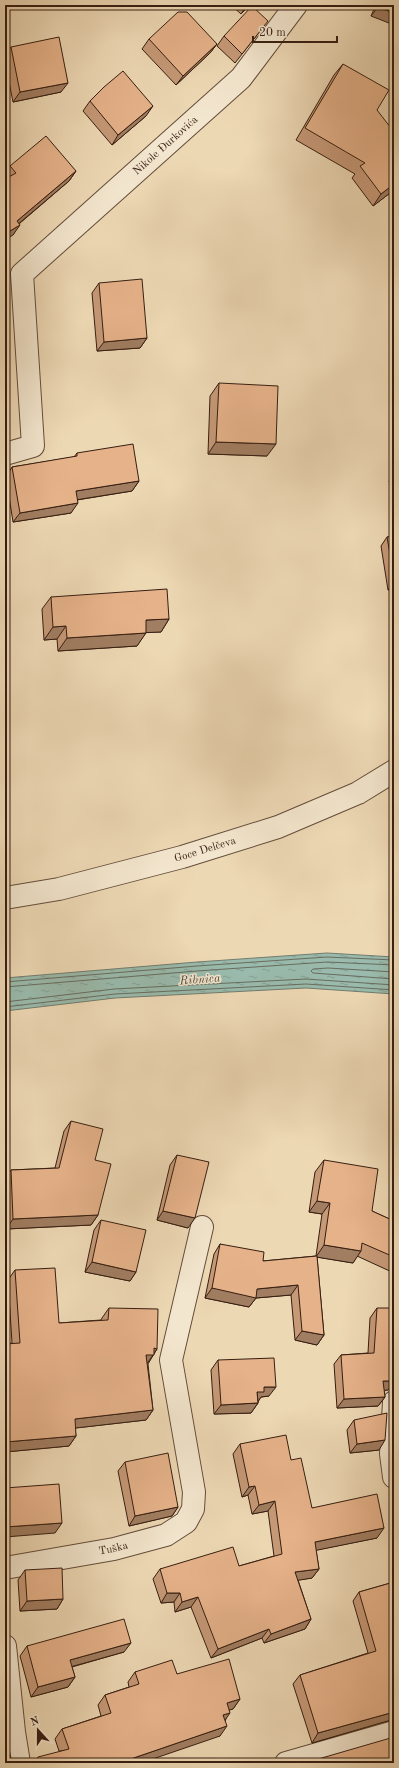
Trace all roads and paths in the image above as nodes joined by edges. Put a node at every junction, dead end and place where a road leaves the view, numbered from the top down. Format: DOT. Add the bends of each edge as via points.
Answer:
graph roads {
  1 [pos="296,5"];
  2 [pos="5,454"];
  3 [pos="394,771"];
  4 [pos="5,898"];
  5 [pos="202,1227"];
  6 [pos="394,1402"];
  7 [pos="394,1476"];
  8 [pos="5,1568"];
  9 [pos="5,1646"];
  10 [pos="394,1732"];
  11 [pos="19,1763"];
  12 [pos="286,1763"];
  1 -- 2 [label="street, Nikole Đurkovića" via="241,78 22,274 33,446"];
  3 -- 4 [label="street, Goce Delčeva" via="358,793 278,827 174,859 59,889"];
  5 -- 8 [label="street, Tuška" via="171,1360 194,1492 193,1509 186,1522 166,1536 114,1549"];
  6 -- 7 [label="street" via="391,1454"];
  9 -- 11 [label="street"];
  10 -- 12 [label="street"];
}
